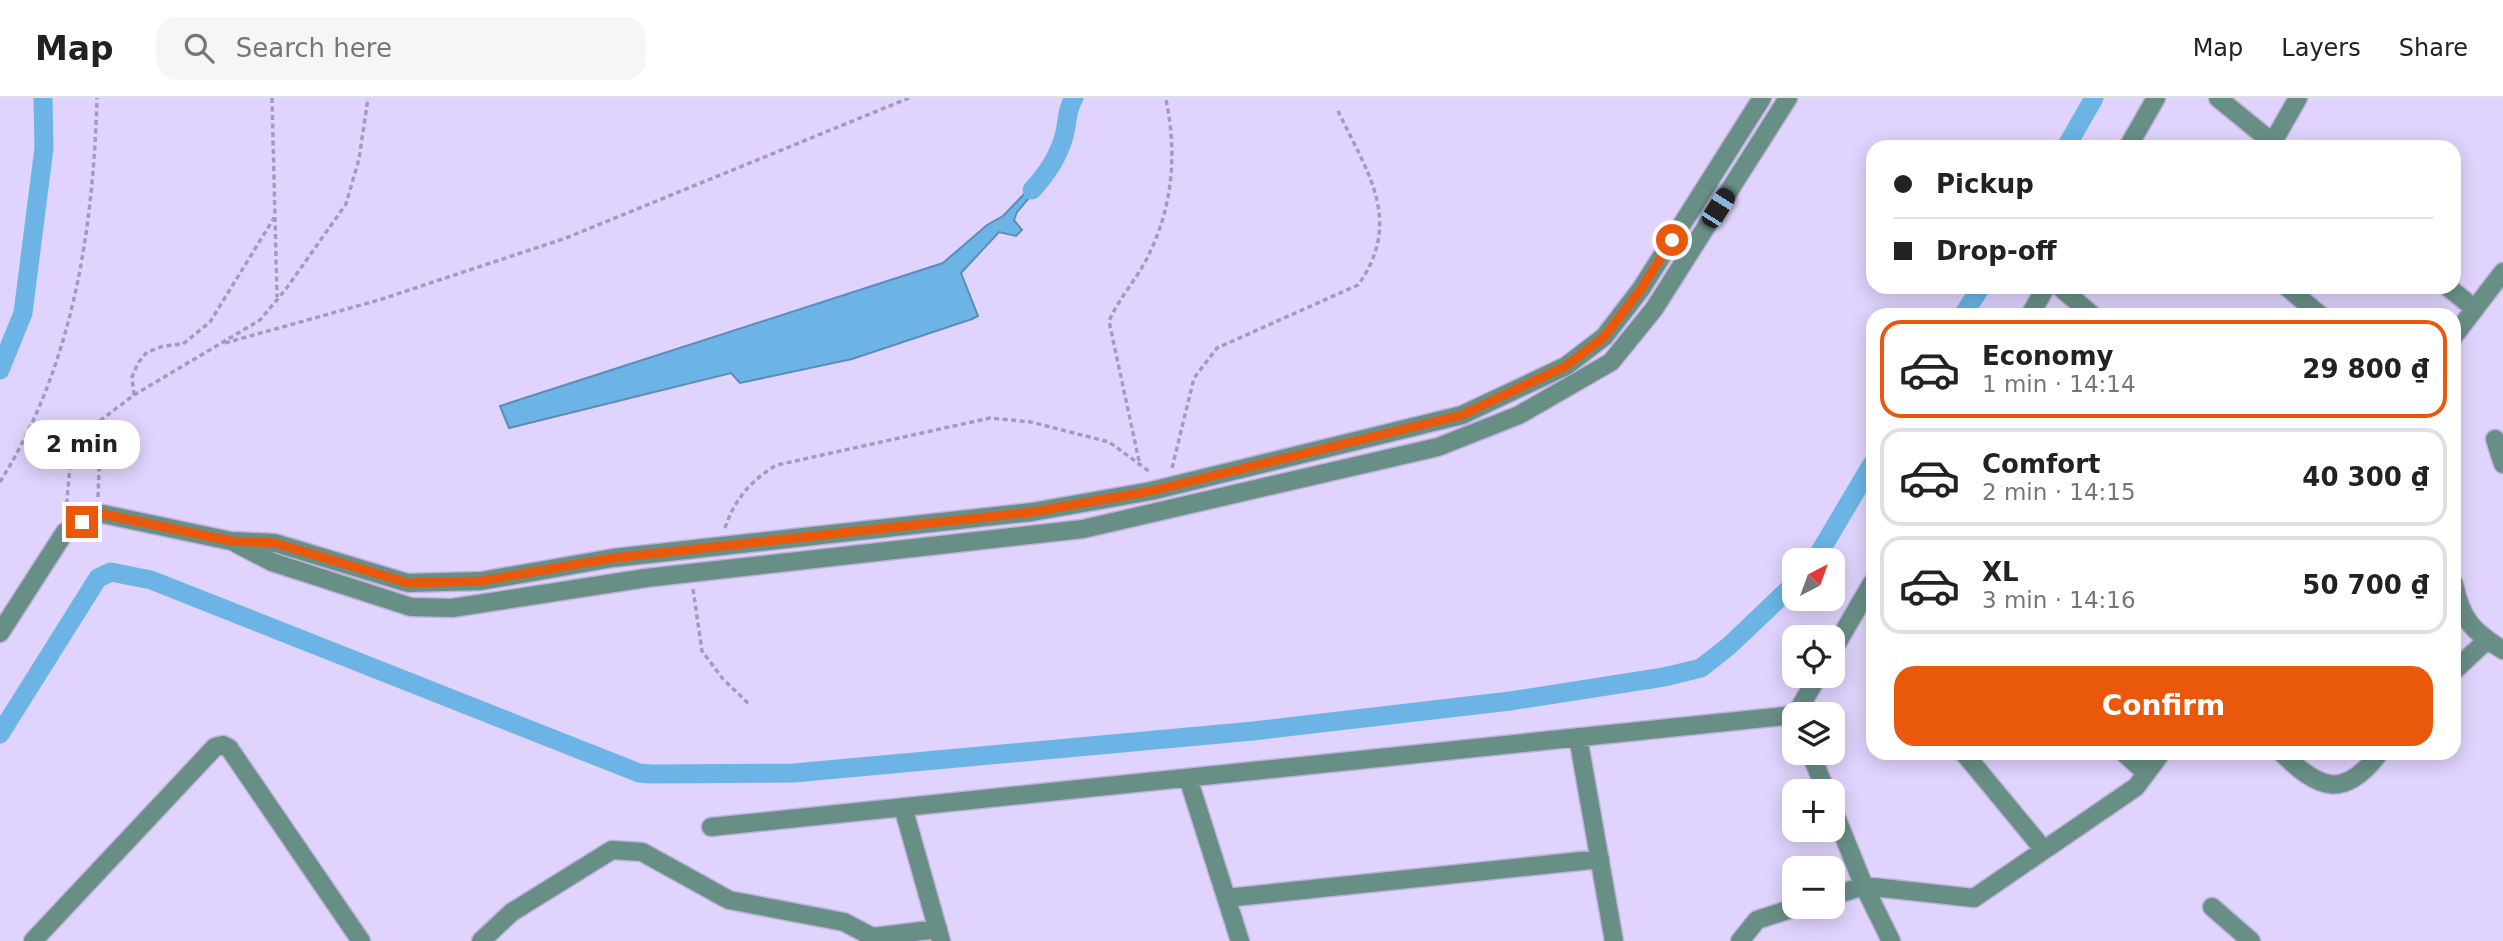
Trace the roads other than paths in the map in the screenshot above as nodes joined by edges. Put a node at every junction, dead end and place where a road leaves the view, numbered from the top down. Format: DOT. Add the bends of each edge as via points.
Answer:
graph roads {
  1 [pos="1762,98"];
  2 [pos="1788,98"];
  3 [pos="2156,98"];
  4 [pos="2218,98"];
  5 [pos="2298,98"];
  6 [pos="2132,140"];
  7 [pos="2266,140"];
  8 [pos="2276,140"];
  9 [pos="1672,240"];
  10 [pos="1690,252"];
  11 [pos="2503,272"];
  12 [pos="2068,294"];
  13 [pos="2295,294"];
  14 [pos="2457,294"];
  15 [pos="2084,308"];
  16 [pos="2312,308"];
  17 [pos="2475,309"];
  18 [pos="2461,327"];
  19 [pos="2495,439"];
  20 [pos="2503,464"];
  21 [pos="1166,487"];
  22 [pos="1172,510"];
  23 [pos="231,541"];
  24 [pos="719,547"];
  25 [pos="722,569"];
  26 [pos="1866,593"];
  27 [pos="2461,612"];
  28 [pos="1845,630"];
  29 [pos="0,633"];
  30 [pos="2487,640"];
  31 [pos="2503,650"];
  32 [pos="2461,664"];
  33 [pos="1782,715"];
  34 [pos="1578,737"];
  35 [pos="1970,760"];
  36 [pos="2132,760"];
  37 [pos="2156,760"];
  38 [pos="2289,760"];
  39 [pos="2374,760"];
  40 [pos="2146,773"];
  41 [pos="1188,778"];
  42 [pos="903,807"];
  43 [pos="711,827"];
  44 [pos="1845,839"];
  45 [pos="2044,850"];
  46 [pos="1600,859"];
  47 [pos="1864,886"];
  48 [pos="1845,892"];
  49 [pos="1226,898"];
  50 [pos="2212,907"];
  51 [pos="1782,912"];
  52 [pos="939,935"];
  53 [pos="877,939"];
  54 [pos="33,941"];
  55 [pos="361,941"];
  56 [pos="481,941"];
  57 [pos="1240,941"];
  58 [pos="1614,941"];
  59 [pos="1740,941"];
  60 [pos="1891,941"];
  61 [pos="2251,941"];
  1 -- 9 [label="street"];
  2 -- 10 [label="street"];
  3 -- 6 [label="street"];
  4 -- 7 [label="street"];
  5 -- 8 [label="street"];
  9 -- 10 [label="street"];
  9 -- 21 [label="street" via="1604,337 1566,366 1462,415"];
  10 -- 22 [label="street" via="1654,309 1611,362 1519,415 1438,447"];
  11 -- 17 [label="street"];
  12 -- 15 [label="street"];
  13 -- 16 [label="street"];
  14 -- 17 [label="street"];
  17 -- 18 [label="street"];
  19 -- 20 [label="street"];
  21 -- 22 [label="street"];
  21 -- 24 [label="street" via="1032,512"];
  22 -- 25 [label="street" via="1083,529"];
  23 -- 24 [label="street" via="275,543 408,583 481,581 613,558"];
  23 -- 25 [label="street" via="272,562 411,607 452,608"];
  23 -- 29 [label="street" via="98,513 65,532"];
  24 -- 25 [label="street"];
  26 -- 28 [label="street"];
  27 -- 30 [label="street"];
  30 -- 31 [label="street"];
  30 -- 32 [label="street"];
  33 -- 34 [label="street"];
  34 -- 41 [label="street"];
  34 -- 46 [label="street"];
  35 -- 45 [label="street"];
  36 -- 40 [label="street"];
  37 -- 40 [label="street"];
  38 -- 39 [label="street" via="2306,777 2325,785 2348,782"];
  40 -- 45 [label="street" via="2136,787"];
  41 -- 42 [label="street"];
  41 -- 49 [label="street"];
  42 -- 43 [label="street"];
  42 -- 52 [label="street"];
  44 -- 47 [label="street"];
  45 -- 47 [label="street" via="1974,898"];
  46 -- 49 [label="street"];
  46 -- 58 [label="street"];
  47 -- 48 [label="street"];
  47 -- 60 [label="street"];
  49 -- 57 [label="street"];
  50 -- 61 [label="street"];
  51 -- 59 [label="street" via="1757,920"];
  52 -- 53 [label="street"];
  53 -- 56 [label="street" via="844,922 729,900 642,852 627,849 612,850 512,912"];
  54 -- 55 [label="street" via="215,747 223,745"];
}
